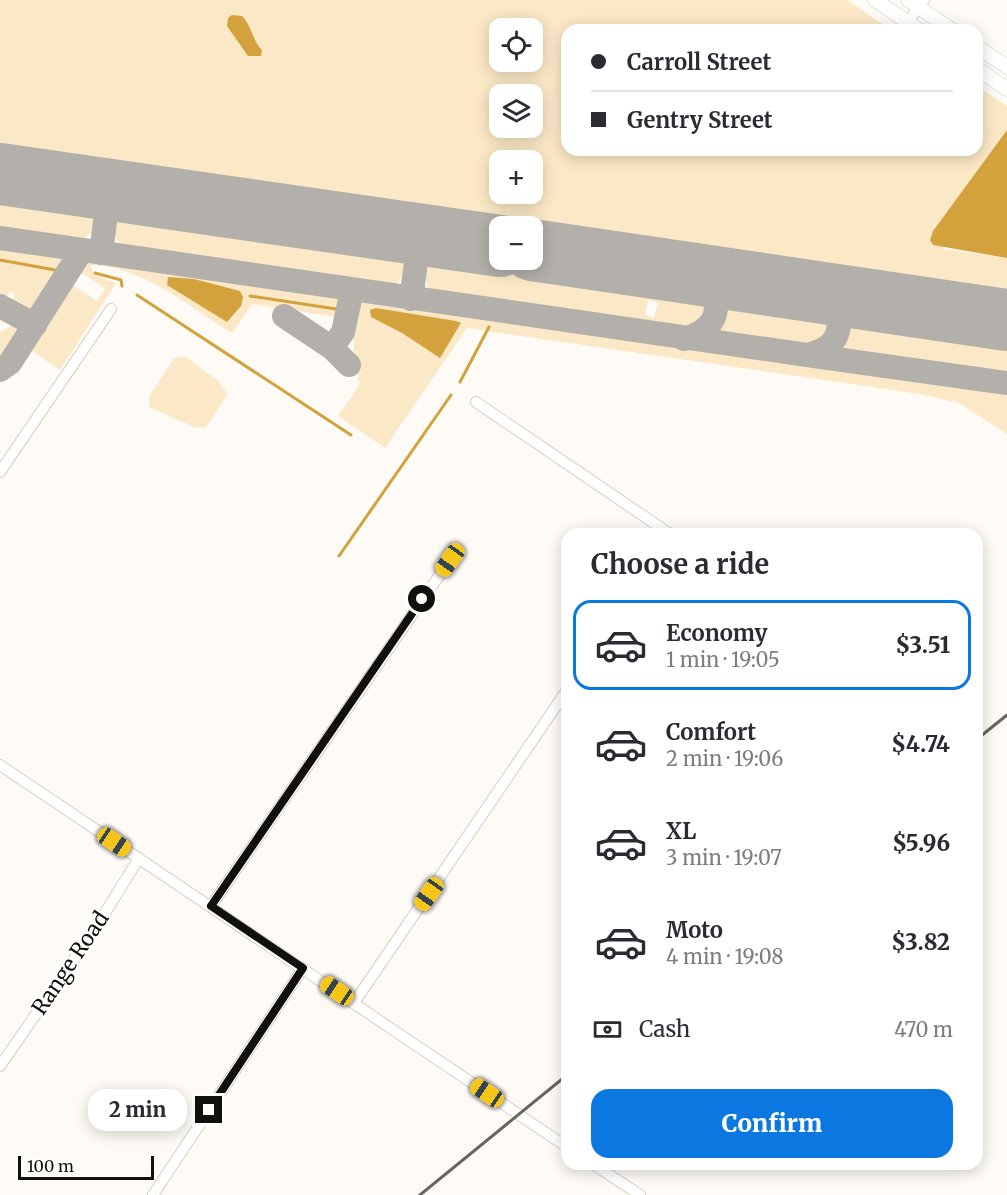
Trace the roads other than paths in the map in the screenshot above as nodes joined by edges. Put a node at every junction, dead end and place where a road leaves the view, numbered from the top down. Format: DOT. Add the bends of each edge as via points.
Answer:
graph roads {
  1 [pos="875,0"];
  2 [pos="917,3"];
  3 [pos="911,24"];
  4 [pos="914,24"];
  5 [pos="944,24"];
  6 [pos="983,51"];
  7 [pos="1007,67"];
  8 [pos="983,73"];
  9 [pos="1007,89"];
  10 [pos="111,309"];
  11 [pos="476,402"];
  12 [pos="0,472"];
  13 [pos="661,528"];
  14 [pos="450,560"];
  15 [pos="561,699"];
  16 [pos="0,765"];
  17 [pos="139,858"];
  18 [pos="211,906"];
  19 [pos="303,968"];
  20 [pos="354,1003"];
  21 [pos="0,1066"];
  22 [pos="561,1142"];
  23 [pos="602,1170"];
  24 [pos="153,1195"];
  25 [pos="640,1195"];
  1 -- 3 [label="main road"];
  2 -- 4 [label="street"];
  2 -- 5 [label="main road"];
  6 -- 7 [label="main road"];
  8 -- 9 [label="main road"];
  10 -- 12 [label="street"];
  11 -- 13 [label="street"];
  14 -- 18 [label="street"];
  15 -- 20 [label="street"];
  16 -- 17 [label="street"];
  17 -- 18 [label="street"];
  17 -- 21 [label="street, Range Road"];
  18 -- 19 [label="street"];
  19 -- 20 [label="street"];
  19 -- 24 [label="street"];
  20 -- 22 [label="street"];
  23 -- 25 [label="street"];
}
